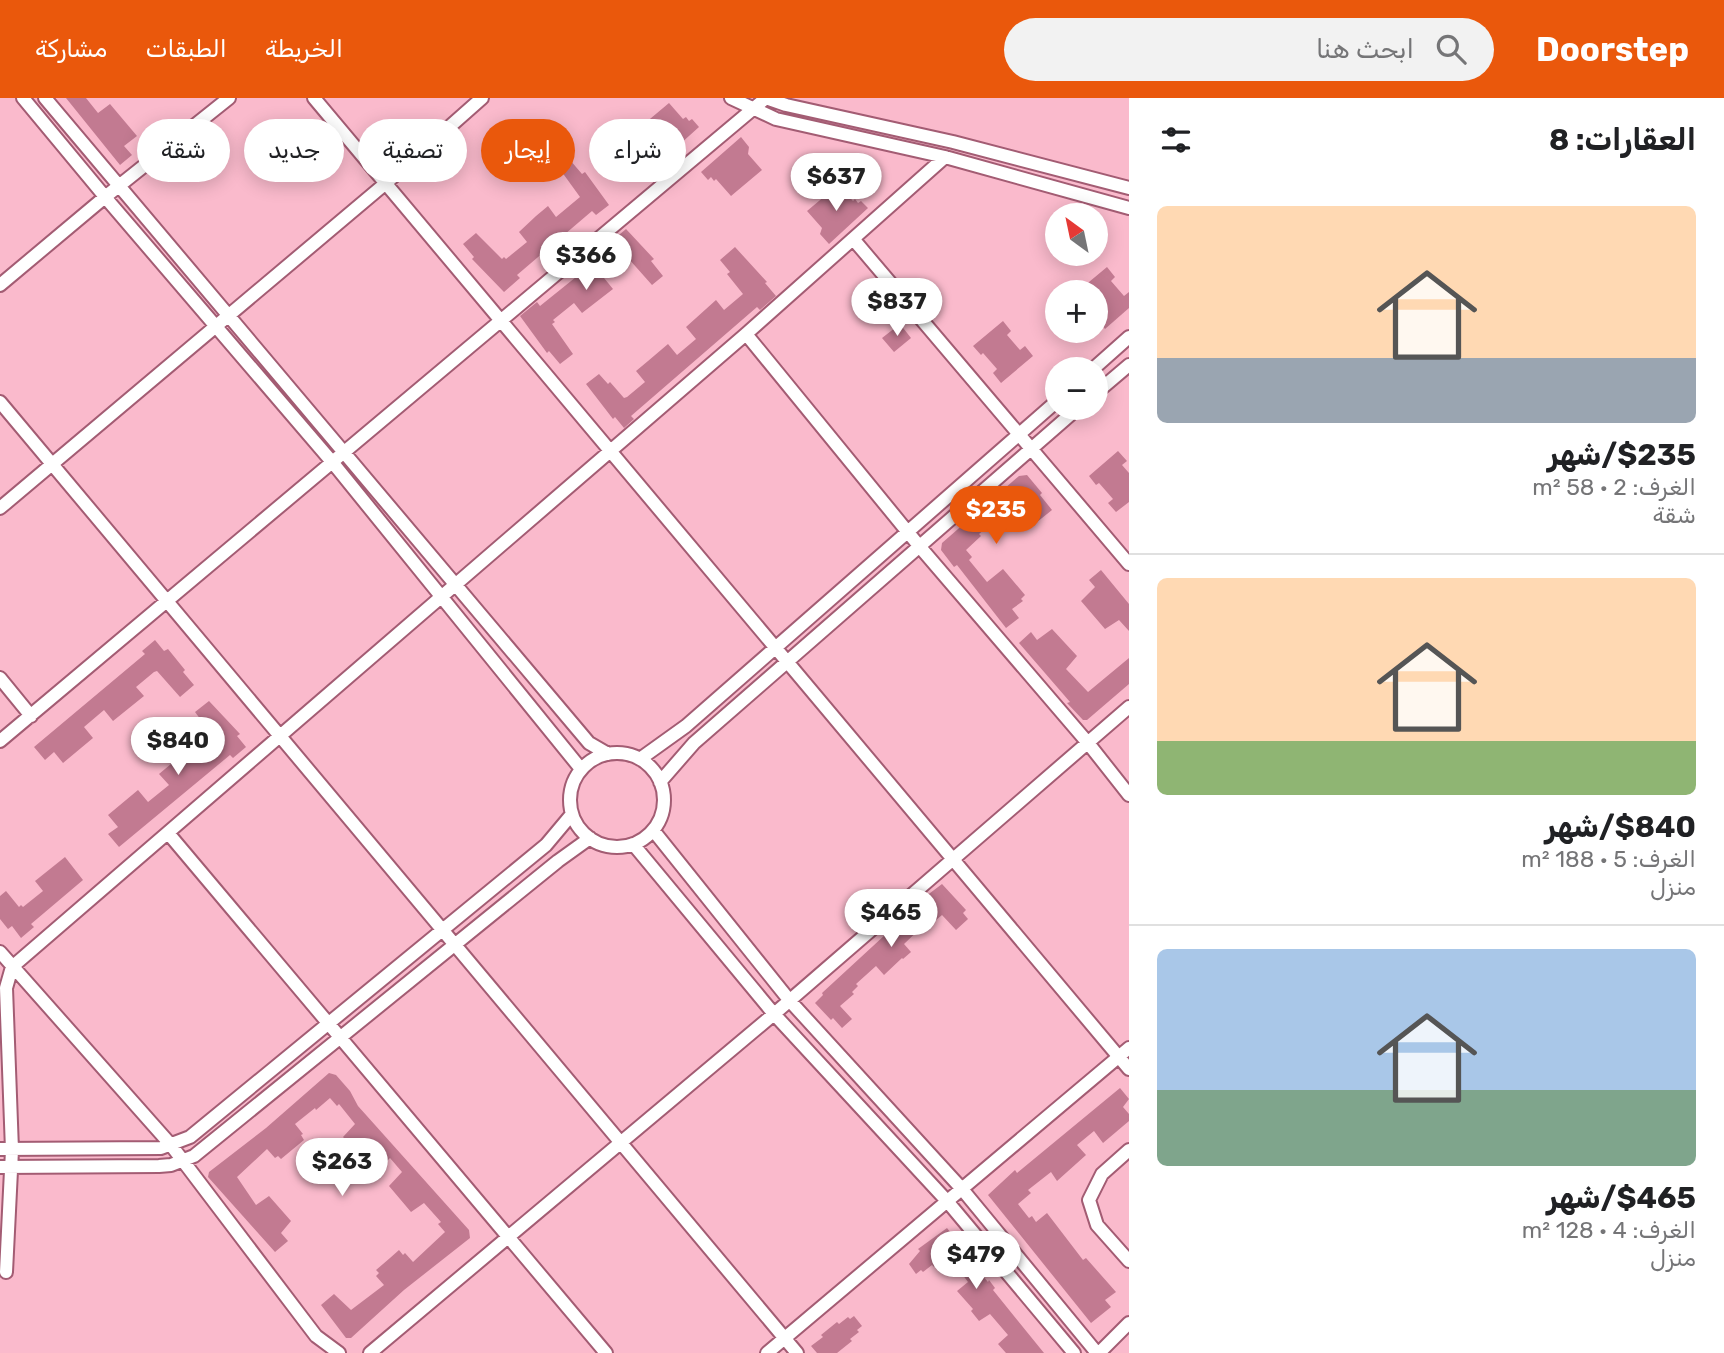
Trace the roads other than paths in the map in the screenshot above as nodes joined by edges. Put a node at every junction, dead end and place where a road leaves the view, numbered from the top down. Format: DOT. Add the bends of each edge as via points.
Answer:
graph roads {
  1 [pos="23,98"];
  2 [pos="45,98"];
  3 [pos="229,98"];
  4 [pos="314,98"];
  5 [pos="482,98"];
  6 [pos="731,98"];
  7 [pos="766,98"];
  8 [pos="754,110"];
  9 [pos="944,157"];
  10 [pos="386,183"];
  11 [pos="119,186"];
  12 [pos="1129,188"];
  13 [pos="105,197"];
  14 [pos="1129,208"];
  15 [pos="854,240"];
  16 [pos="0,285"];
  17 [pos="229,315"];
  18 [pos="502,322"];
  19 [pos="216,326"];
  20 [pos="746,334"];
  21 [pos="1129,337"];
  22 [pos="1106,357"];
  23 [pos="1129,365"];
  24 [pos="1108,383"];
  25 [pos="0,402"];
  26 [pos="1045,411"];
  27 [pos="1064,420"];
  28 [pos="1019,434"];
  29 [pos="1031,447"];
  30 [pos="611,451"];
  31 [pos="345,453"];
  32 [pos="333,463"];
  33 [pos="52,464"];
  34 [pos="0,508"];
  35 [pos="908,531"];
  36 [pos="920,547"];
  37 [pos="1129,564"];
  38 [pos="456,585"];
  39 [pos="442,596"];
  40 [pos="167,601"];
  41 [pos="776,648"];
  42 [pos="788,662"];
  43 [pos="0,678"];
  44 [pos="1129,707"];
  45 [pos="31,716"];
  46 [pos="280,736"];
  47 [pos="0,741"];
  48 [pos="1088,743"];
  49 [pos="608,754"];
  50 [pos="640,759"];
  51 [pos="581,769"];
  52 [pos="660,782"];
  53 [pos="1129,795"];
  54 [pos="572,814"];
  55 [pos="653,830"];
  56 [pos="168,833"];
  57 [pos="590,838"];
  58 [pos="633,844"];
  59 [pos="953,860"];
  60 [pos="442,930"];
  61 [pos="456,946"];
  62 [pos="0,952"];
  63 [pos="12,967"];
  64 [pos="790,1001"];
  65 [pos="775,1014"];
  66 [pos="329,1022"];
  67 [pos="342,1037"];
  68 [pos="1124,1052"];
  69 [pos="1129,1069"];
  70 [pos="620,1143"];
  71 [pos="171,1146"];
  72 [pos="6,1149"];
  73 [pos="1129,1150"];
  74 [pos="184,1161"];
  75 [pos="5,1167"];
  76 [pos="962,1189"];
  77 [pos="947,1201"];
  78 [pos="508,1237"];
  79 [pos="1129,1261"];
  80 [pos="6,1272"];
  81 [pos="1129,1324"];
  82 [pos="784,1338"];
  83 [pos="339,1353"];
  84 [pos="370,1353"];
  85 [pos="606,1353"];
  86 [pos="767,1353"];
  87 [pos="797,1353"];
  88 [pos="1074,1353"];
  89 [pos="1098,1353"];
  1 -- 13 [label="street"];
  2 -- 11 [label="street"];
  3 -- 11 [label="street"];
  4 -- 10 [label="street"];
  5 -- 10 [label="street"];
  6 -- 8 [label="street"];
  7 -- 8 [label="street"];
  7 -- 12 [label="street"];
  8 -- 9 [label="street"];
  8 -- 18 [label="street"];
  9 -- 14 [label="street"];
  9 -- 15 [label="street"];
  10 -- 17 [label="street"];
  10 -- 18 [label="street"];
  11 -- 13 [label="street"];
  11 -- 17 [label="street"];
  13 -- 16 [label="street"];
  13 -- 19 [label="street"];
  15 -- 20 [label="street"];
  15 -- 28 [label="street"];
  17 -- 19 [label="street"];
  17 -- 31 [label="street"];
  18 -- 30 [label="street"];
  18 -- 31 [label="street"];
  19 -- 32 [label="street"];
  19 -- 33 [label="street"];
  20 -- 30 [label="street"];
  20 -- 35 [label="street"];
  21 -- 22 [label="street"];
  23 -- 24 [label="street"];
  25 -- 33 [label="street"];
  26 -- 28 [label="street"];
  27 -- 29 [label="street"];
  28 -- 29 [label="street"];
  28 -- 35 [label="street"];
  29 -- 36 [label="street"];
  29 -- 37 [label="street"];
  30 -- 38 [label="street"];
  30 -- 41 [label="street"];
  31 -- 32 [label="street"];
  31 -- 38 [label="street"];
  32 -- 39 [label="street"];
  32 -- 40 [label="street"];
  33 -- 34 [label="street"];
  33 -- 40 [label="street"];
  35 -- 36 [label="street"];
  35 -- 41 [label="street"];
  36 -- 42 [label="street"];
  36 -- 48 [label="street"];
  38 -- 39 [label="street"];
  38 -- 49 [label="street" via="589,743"];
  39 -- 46 [label="street"];
  39 -- 51 [label="street"];
  40 -- 45 [label="street"];
  40 -- 46 [label="street"];
  41 -- 42 [label="street"];
  41 -- 50 [label="street" via="686,726"];
  42 -- 52 [label="street" via="694,743"];
  42 -- 59 [label="street"];
  43 -- 45 [label="street"];
  44 -- 48 [label="street"];
  45 -- 47 [label="street"];
  46 -- 56 [label="street"];
  46 -- 60 [label="street"];
  48 -- 53 [label="street"];
  48 -- 59 [label="street"];
  49 -- 50 [label="street"];
  49 -- 51 [label="street"];
  50 -- 52 [label="street"];
  51 -- 54 [label="street" via="573,783"];
  52 -- 55 [label="street" via="663,807"];
  54 -- 57 [label="street"];
  54 -- 60 [label="street" via="546,845"];
  55 -- 58 [label="street"];
  55 -- 64 [label="street"];
  56 -- 63 [label="street"];
  56 -- 66 [label="street"];
  57 -- 58 [label="street" via="618,847"];
  57 -- 61 [label="street"];
  58 -- 65 [label="street"];
  59 -- 64 [label="street"];
  59 -- 68 [label="street"];
  60 -- 61 [label="street"];
  60 -- 66 [label="street"];
  61 -- 67 [label="street"];
  61 -- 70 [label="street"];
  62 -- 63 [label="street"];
  63 -- 71 [label="street"];
  63 -- 72 [label="street" via="6,988"];
  64 -- 65 [label="street"];
  64 -- 76 [label="street"];
  65 -- 70 [label="street"];
  65 -- 77 [label="street"];
  66 -- 67 [label="street"];
  66 -- 71 [label="street" via="190,1137"];
  67 -- 74 [label="street"];
  67 -- 78 [label="street"];
  68 -- 69 [label="street"];
  68 -- 76 [label="street"];
  70 -- 78 [label="street"];
  70 -- 82 [label="street"];
  71 -- 72 [label="street"];
  71 -- 74 [label="street"];
  72 -- 75 [label="street"];
  73 -- 79 [label="street" via="1102,1174 1089,1200 1097,1225"];
  74 -- 75 [label="street" via="159,1166"];
  74 -- 83 [label="street" via="316,1336"];
  75 -- 80 [label="street"];
  76 -- 77 [label="street"];
  76 -- 89 [label="street"];
  77 -- 82 [label="street"];
  77 -- 88 [label="street"];
  78 -- 84 [label="street"];
  78 -- 85 [label="street"];
  81 -- 89 [label="street"];
  82 -- 86 [label="street"];
  82 -- 87 [label="street"];
}
